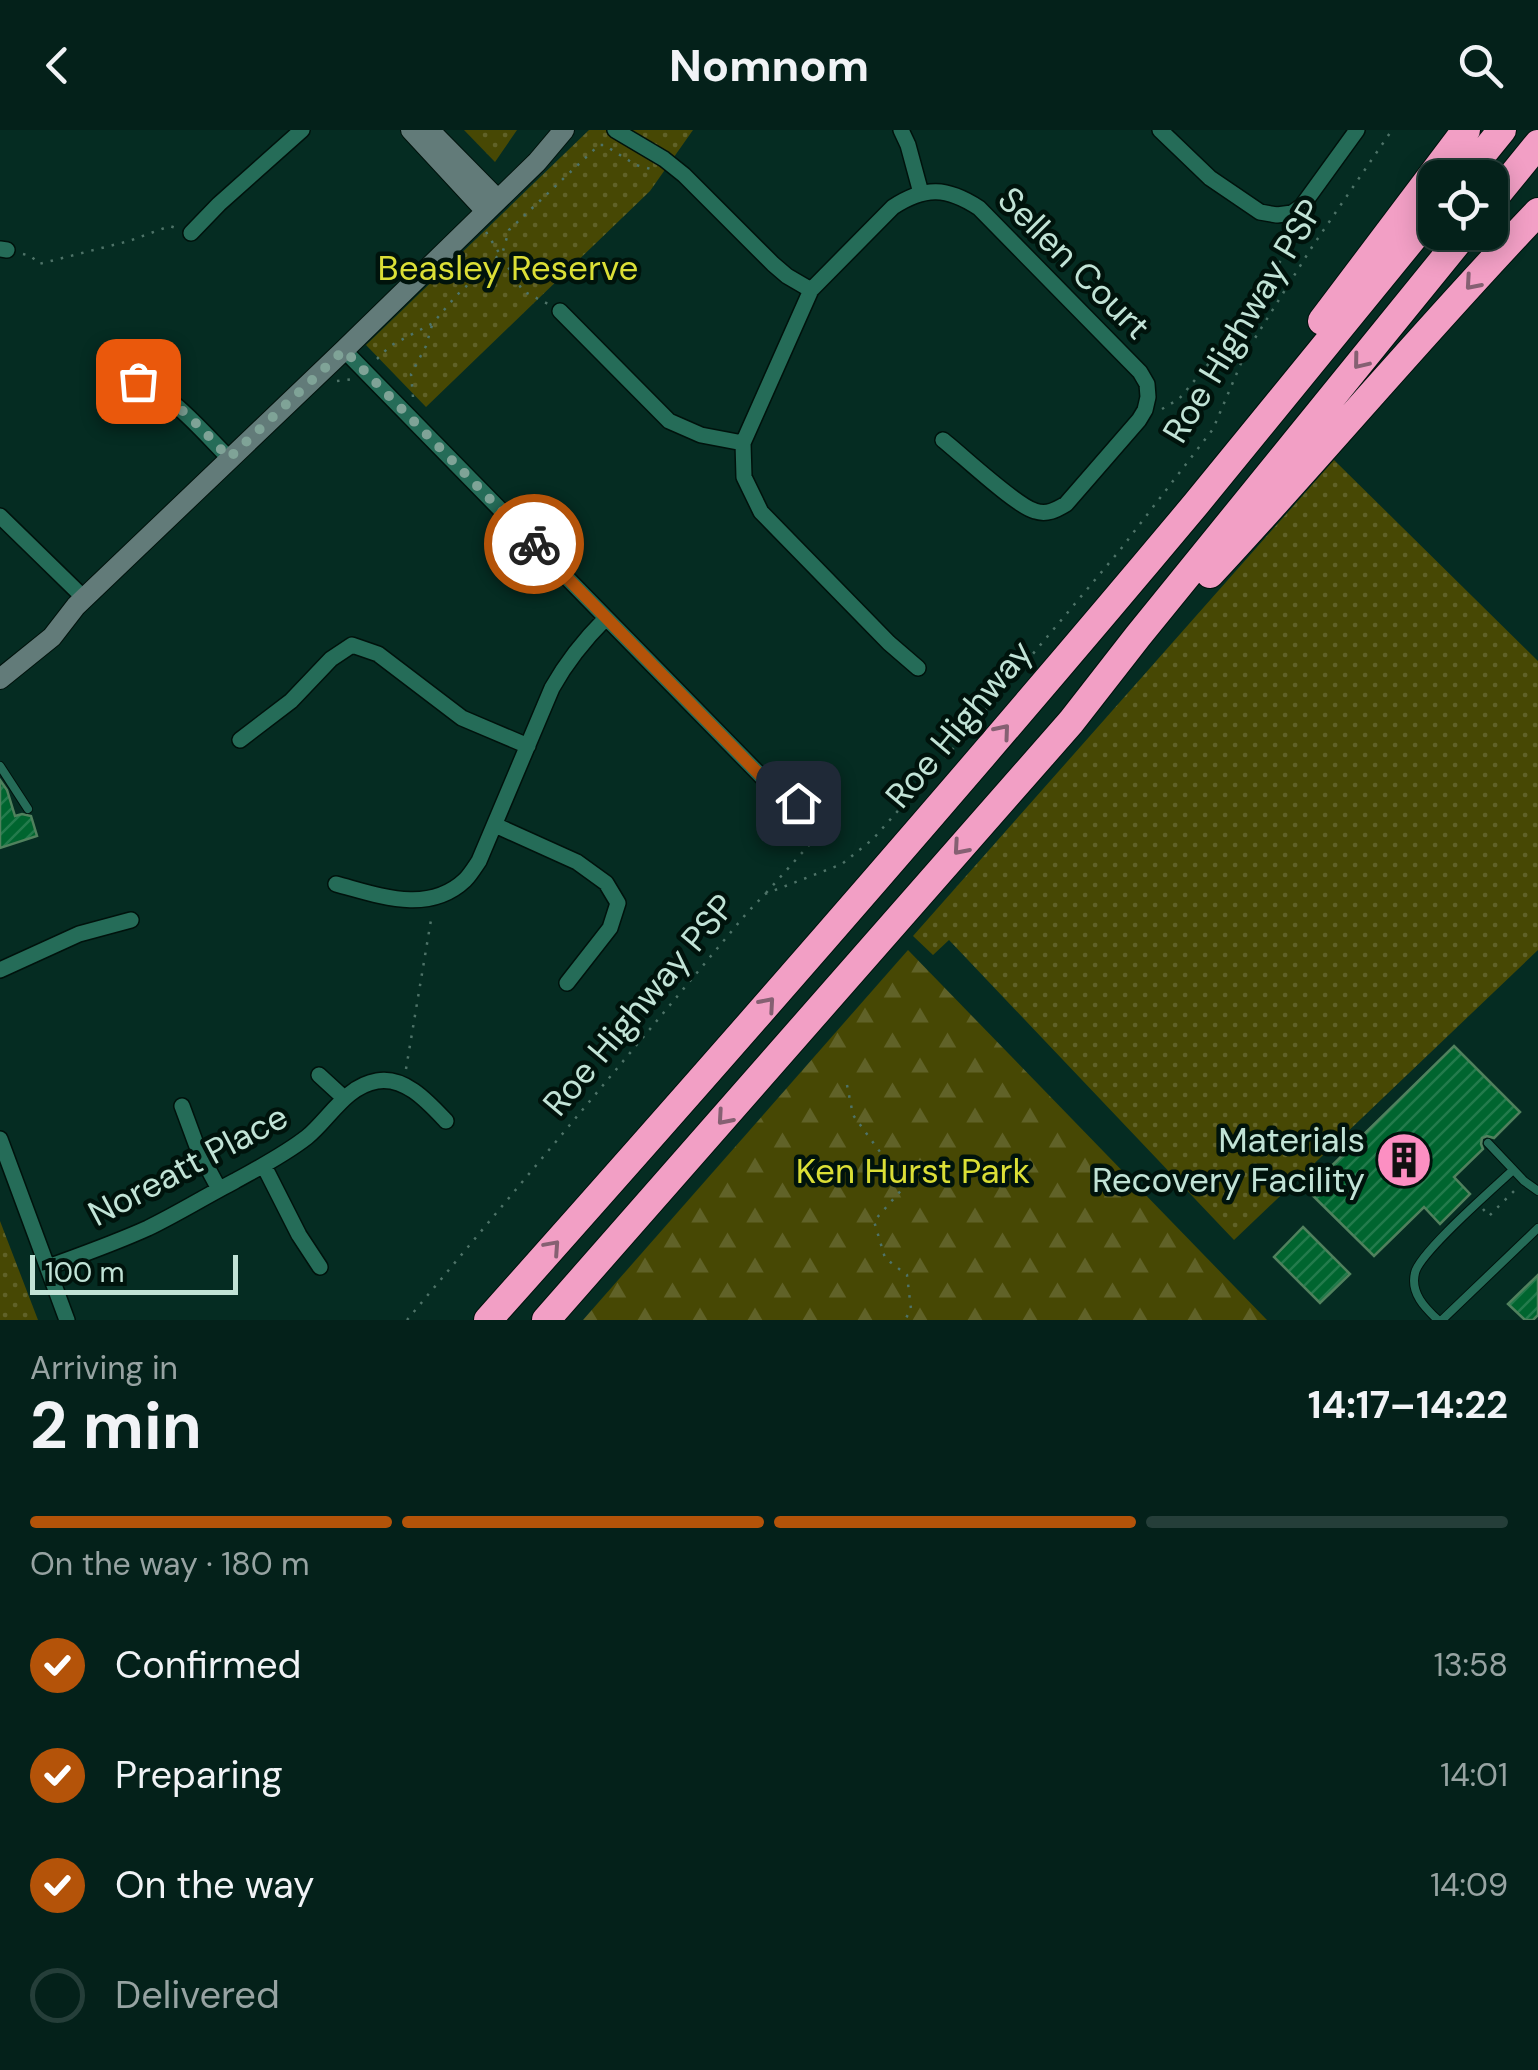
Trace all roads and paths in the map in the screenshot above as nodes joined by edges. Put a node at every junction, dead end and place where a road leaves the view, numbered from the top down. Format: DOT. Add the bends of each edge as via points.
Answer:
graph roads {
  1 [pos="302,130"];
  2 [pos="410,130"];
  3 [pos="429,130"];
  4 [pos="564,130"];
  5 [pos="615,130"];
  6 [pos="901,130"];
  7 [pos="1160,130"];
  8 [pos="1357,130"];
  9 [pos="1390,130"];
  10 [pos="1466,130"];
  11 [pos="1502,130"];
  12 [pos="1538,144"];
  13 [pos="664,159"];
  14 [pos="1477,160"];
  15 [pos="1508,181"];
  16 [pos="921,193"];
  17 [pos="485,211"];
  18 [pos="1538,212"];
  19 [pos="1292,213"];
  20 [pos="191,232"];
  21 [pos="1418,232"];
  22 [pos="3,250"];
  23 [pos="1451,250"];
  24 [pos="500,253"];
  25 [pos="811,290"];
  26 [pos="560,312"];
  27 [pos="432,323"];
  28 [pos="344,350"];
  29 [pos="372,364"];
  30 [pos="138,381"];
  31 [pos="1145,410"];
  32 [pos="406,414"];
  33 [pos="944,440"];
  34 [pos="743,443"];
  35 [pos="229,458"];
  36 [pos="1196,503"];
  37 [pos="0,516"];
  38 [pos="80,602"];
  39 [pos="606,618"];
  40 [pos="0,666"];
  41 [pos="918,668"];
  42 [pos="0,680"];
  43 [pos="1070,722"];
  44 [pos="240,740"];
  45 [pos="528,746"];
  46 [pos="0,766"];
  47 [pos="798,803"];
  48 [pos="28,809"];
  49 [pos="496,825"];
  50 [pos="336,884"];
  51 [pos="765,894"];
  52 [pos="430,898"];
  53 [pos="130,920"];
  54 [pos="0,970"];
  55 [pos="567,983"];
  56 [pos="318,1075"];
  57 [pos="400,1084"];
  58 [pos="847,1085"];
  59 [pos="344,1098"];
  60 [pos="182,1106"];
  61 [pos="446,1121"];
  62 [pos="0,1140"];
  63 [pos="1488,1143"];
  64 [pos="264,1166"];
  65 [pos="1513,1170"];
  66 [pos="1524,1181"];
  67 [pos="219,1189"];
  68 [pos="1538,1191"];
  69 [pos="1478,1204"];
  70 [pos="1538,1228"];
  71 [pos="48,1267"];
  72 [pos="320,1267"];
  73 [pos="67,1320"];
  74 [pos="407,1320"];
  75 [pos="488,1320"];
  76 [pos="546,1320"];
  77 [pos="905,1320"];
  78 [pos="1440,1320"];
  1 -- 20 [label="street"];
  2 -- 17 [label="main road"];
  3 -- 17 [label="main road"];
  4 -- 17 [label="main road"];
  5 -- 13 [label="street"];
  6 -- 16 [label="street"];
  7 -- 19 [label="street" via="1210,178 1260,212"];
  8 -- 19 [label="street"];
  9 -- 51 [label="path, Roe Highway PSP" via="1245,354 1213,429 1120,550 873,840 842,864"];
  10 -- 36 [label="highway"];
  11 -- 14 [label="highway"];
  12 -- 15 [label="highway"];
  13 -- 24 [label="path" via="657,170 646,169 599,146 509,230"];
  13 -- 25 [label="street" via="774,264"];
  16 -- 25 [label="street" via="893,207"];
  16 -- 31 [label="street, Sellen Court" via="939,190 979,208 1140,372 1147,384"];
  17 -- 24 [label="path" via="484,229"];
  17 -- 28 [label="main road"];
  18 -- 43 [label="highway, one-way"];
  19 -- 31 [label="path" via="1284,256 1236,331 1179,398 1153,414"];
  20 -- 22 [label="path" via="170,226 39,264"];
  21 -- 36 [label="highway, Roe Highway"];
  23 -- 43 [label="highway, one-way"];
  24 -- 26 [label="path" via="523,290"];
  24 -- 27 [label="path"];
  25 -- 34 [label="street"];
  26 -- 34 [label="street" via="669,420 701,436"];
  27 -- 29 [label="path"];
  27 -- 32 [label="path" via="411,374 413,403"];
  28 -- 32 [label="street"];
  28 -- 35 [label="main road"];
  30 -- 35 [label="street" via="176,404"];
  31 -- 33 [label="street" via="1052,512 1021,504"];
  32 -- 39 [label="street"];
  34 -- 41 [label="street" via="744,478 761,512"];
  35 -- 38 [label="main road"];
  75 -- 36 [label="highway, Roe Highway, one-way" via="701,1082"];
  37 -- 38 [label="street"];
  38 -- 40 [label="main road"];
  38 -- 42 [label="main road" via="52,637"];
  39 -- 45 [label="street" via="566,662"];
  39 -- 47 [label="street" via="762,777"];
  43 -- 76 [label="highway, one-way"];
  44 -- 45 [label="street" via="352,645 378,654 462,718"];
  45 -- 49 [label="street"];
  46 -- 48 [label="lane"];
  47 -- 51 [label="path" via="818,835"];
  49 -- 52 [label="street" via="466,880"];
  49 -- 55 [label="street" via="576,862 606,882 618,903 610,928"];
  50 -- 52 [label="street" via="394,900"];
  51 -- 74 [label="path, Roe Highway PSP"];
  52 -- 57 [label="path" via="421,987"];
  53 -- 54 [label="street" via="79,934"];
  56 -- 59 [label="street, Noreatt Place"];
  57 -- 59 [label="street, Noreatt Place" via="363,1084"];
  57 -- 61 [label="street"];
  58 -- 77 [label="path" via="853,1115 906,1186 874,1221 885,1258 907,1275 912,1309"];
  59 -- 64 [label="street, Noreatt Place" via="310,1134"];
  60 -- 67 [label="street"];
  62 -- 71 [label="street"];
  63 -- 65 [label="lane"];
  64 -- 67 [label="street, Noreatt Place"];
  64 -- 72 [label="street"];
  65 -- 66 [label="lane"];
  65 -- 69 [label="lane"];
  66 -- 68 [label="lane"];
  66 -- 69 [label="path" via="1489,1216"];
  67 -- 71 [label="street, Noreatt Place" via="149,1228"];
  69 -- 78 [label="lane" via="1414,1272 1414,1292"];
  70 -- 78 [label="lane"];
  71 -- 73 [label="street"];
}
